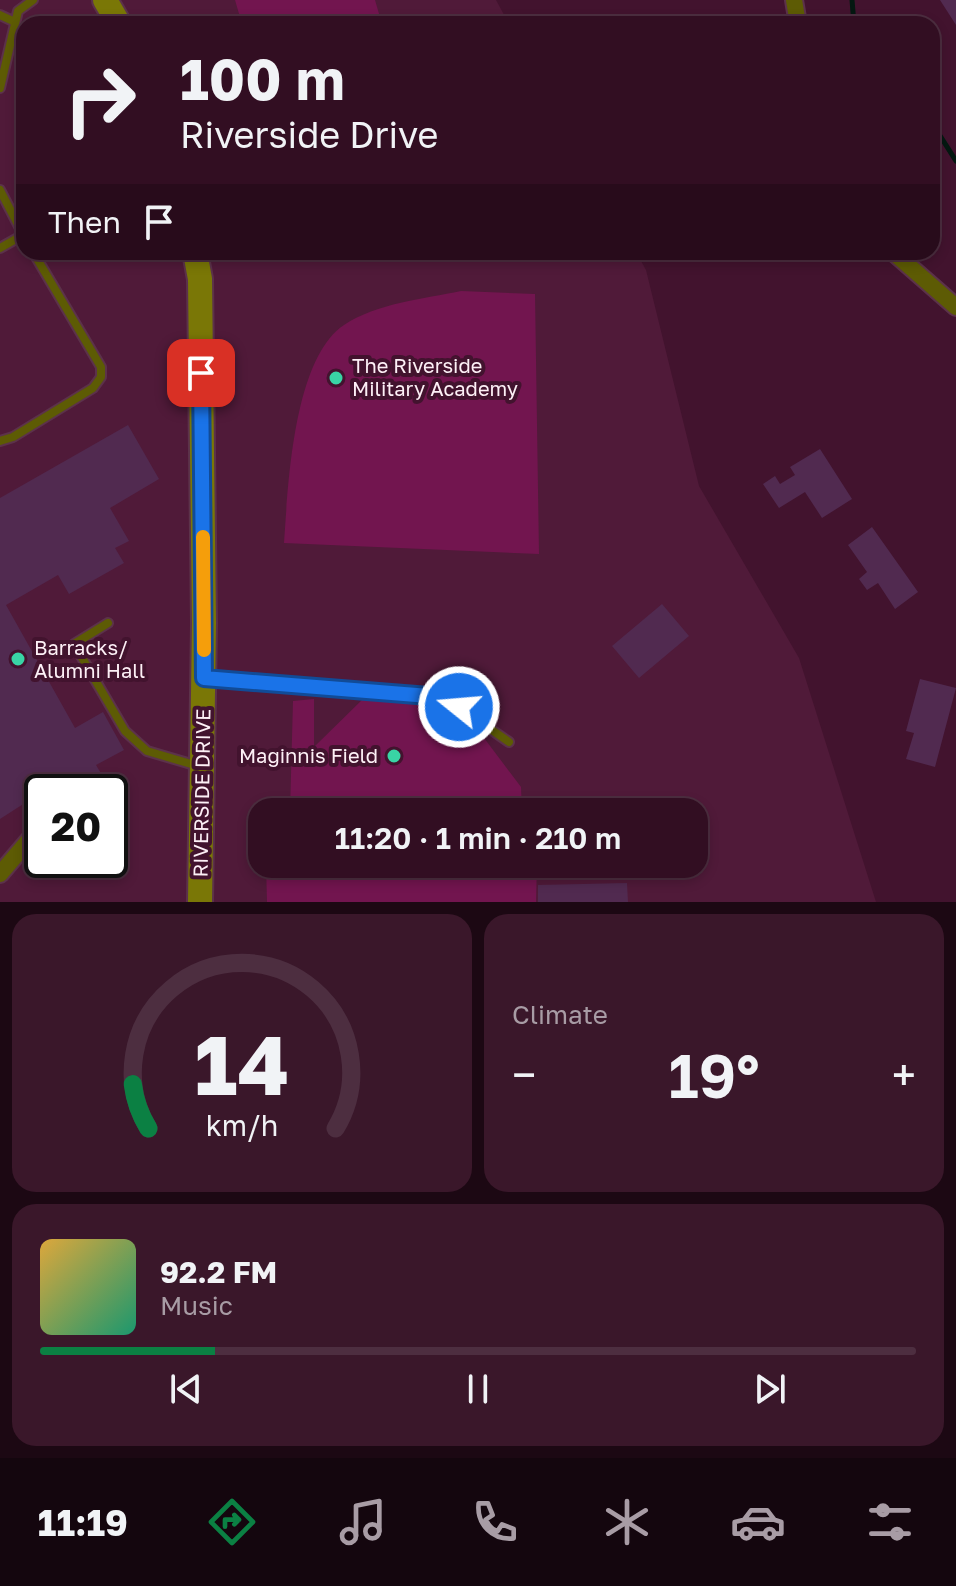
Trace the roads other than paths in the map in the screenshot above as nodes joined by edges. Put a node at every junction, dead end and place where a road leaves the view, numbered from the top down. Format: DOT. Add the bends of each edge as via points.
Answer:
graph roads {
  1 [pos="33,0"];
  2 [pos="0,15"];
  3 [pos="17,16"];
  4 [pos="16,18"];
  5 [pos="15,22"];
  6 [pos="0,88"];
  7 [pos="0,190"];
  8 [pos="16,220"];
  9 [pos="38,260"];
  10 [pos="196,260"];
  11 [pos="902,260"];
  12 [pos="956,307"];
  13 [pos="0,441"];
  14 [pos="108,623"];
  15 [pos="204,678"];
  16 [pos="509,742"];
  17 [pos="202,767"];
  18 [pos="24,846"];
  19 [pos="0,874"];
  20 [pos="200,902"];
  1 -- 3 [label="lane"];
  2 -- 5 [label="lane"];
  4 -- 5 [label="lane"];
  5 -- 6 [label="lane"];
  7 -- 8 [label="lane"];
  9 -- 13 [label="lane" via="101,367 101,377 93,388"];
  10 -- 15 [label="street, RIVERSIDE DRIVE"];
  11 -- 12 [label="street"];
  14 -- 17 [label="lane" via="74,644 125,731 147,751"];
  15 -- 16 [label="lane" via="429,696 459,707"];
  15 -- 17 [label="street, RIVERSIDE DRIVE"];
  17 -- 20 [label="street, RIVERSIDE DRIVE"];
  18 -- 19 [label="street"];
}
